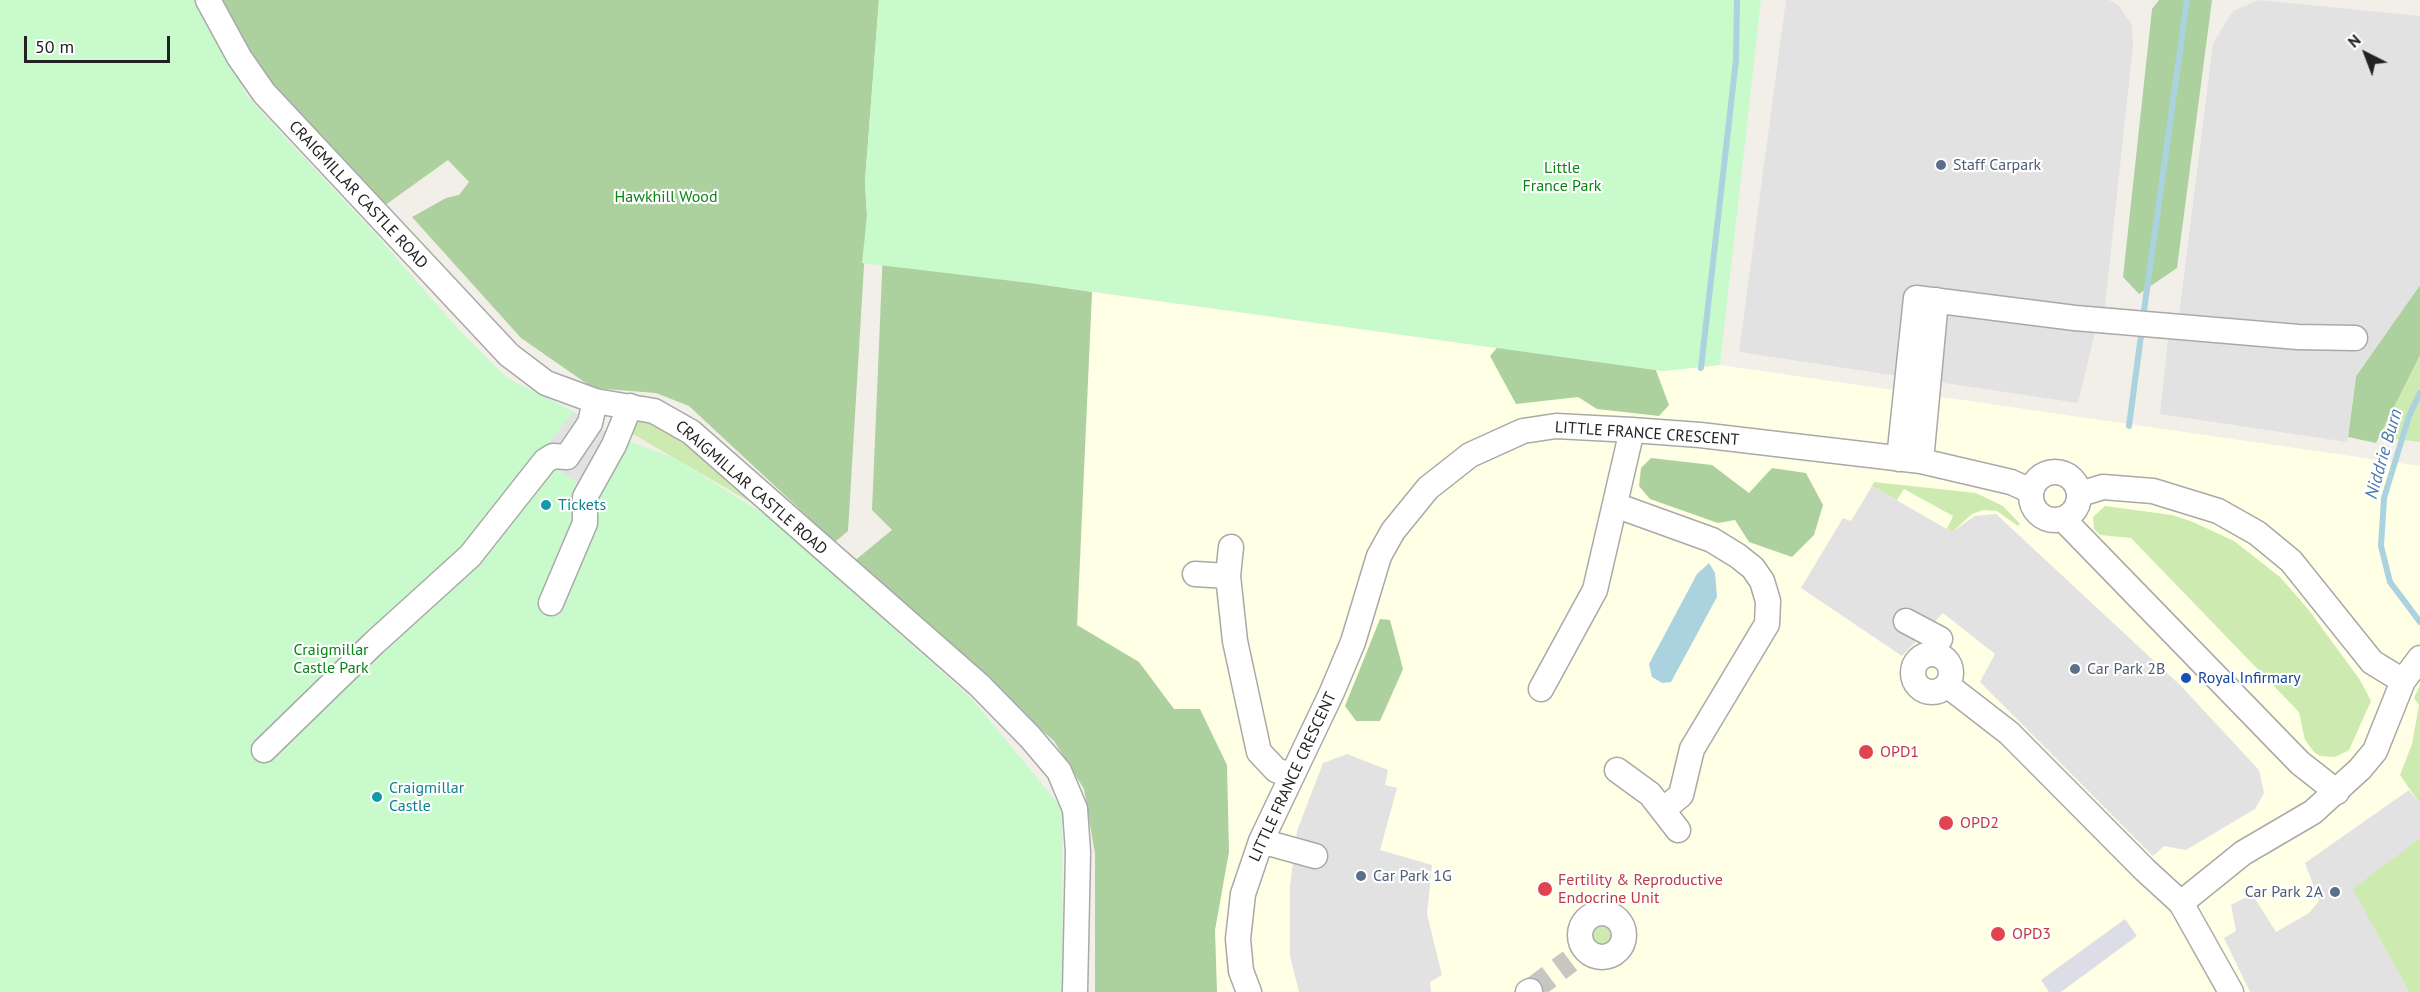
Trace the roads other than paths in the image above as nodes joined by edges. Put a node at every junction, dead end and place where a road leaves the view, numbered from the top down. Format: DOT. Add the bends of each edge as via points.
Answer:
graph roads {
  1 [pos="208,0"];
  2 [pos="2355,338"];
  3 [pos="596,401"];
  4 [pos="630,406"];
  5 [pos="1632,430"];
  6 [pos="1910,460"];
  7 [pos="2031,491"];
  8 [pos="2080,494"];
  9 [pos="1615,505"];
  10 [pos="2062,519"];
  11 [pos="1231,547"];
  12 [pos="1195,574"];
  13 [pos="1228,576"];
  14 [pos="551,603"];
  15 [pos="1906,621"];
  16 [pos="1940,639"];
  17 [pos="2419,659"];
  18 [pos="2403,681"];
  19 [pos="1947,685"];
  20 [pos="1541,689"];
  21 [pos="264,750"];
  22 [pos="1617,770"];
  23 [pos="1291,776"];
  24 [pos="2337,792"];
  25 [pos="1663,810"];
  26 [pos="1678,830"];
  27 [pos="1261,841"];
  28 [pos="1316,856"];
  29 [pos="2181,903"];
  30 [pos="1075,992"];
  31 [pos="1249,992"];
  32 [pos="2231,992"];
  1 -- 3 [label="street, CRAIGMILLAR CASTLE ROAD" via="238,57 264,93 486,334 546,383"];
  2 -- 6 [label="street" via="2119,322 1926,299"];
  3 -- 4 [label="street, CRAIGMILLAR CASTLE ROAD"];
  3 -- 21 [label="street" via="590,423 567,457 553,456 545,461 470,556"];
  4 -- 14 [label="street" via="585,497 585,524"];
  4 -- 30 [label="street, CRAIGMILLAR CASTLE ROAD" via="661,414 692,432 979,685 1059,771 1075,809"];
  5 -- 6 [label="street, LITTLE FRANCE CRESCENT"];
  5 -- 9 [label="street"];
  5 -- 23 [label="street, LITTLE FRANCE CRESCENT" via="1556,426 1523,431 1470,455 1428,488 1393,531 1379,556 1353,642"];
  6 -- 7 [label="street, LITTLE FRANCE CRESCENT" via="2011,482"];
  7 -- 8 [label="street" via="2036,481 2056,471 2068,475"];
  7 -- 10 [label="street" via="2038,513 2048,519"];
  8 -- 10 [label="street" via="2077,506"];
  8 -- 18 [label="street" via="2103,487 2152,492 2218,511 2257,533 2291,561 2372,662"];
  9 -- 20 [label="street" via="1595,590"];
  9 -- 25 [label="street" via="1712,540 1738,556 1762,581 1768,601 1767,624 1692,749 1681,795"];
  10 -- 24 [label="street" via="2300,763"];
  11 -- 13 [label="street"];
  12 -- 13 [label="street"];
  13 -- 23 [label="street" via="1234,641 1259,752 1276,770"];
  15 -- 16 [label="street"];
  17 -- 18 [label="street"];
  18 -- 24 [label="street" via="2375,751"];
  19 -- 29 [label="street" via="2009,733"];
  22 -- 25 [label="street" via="1650,794"];
  23 -- 27 [label="street, LITTLE FRANCE CRESCENT"];
  24 -- 29 [label="street" via="2299,821 2243,853"];
  25 -- 26 [label="street"];
  27 -- 28 [label="street"];
  27 -- 31 [label="street, LITTLE FRANCE CRESCENT" via="1243,894 1238,939 1241,971"];
  29 -- 32 [label="street"];
}
